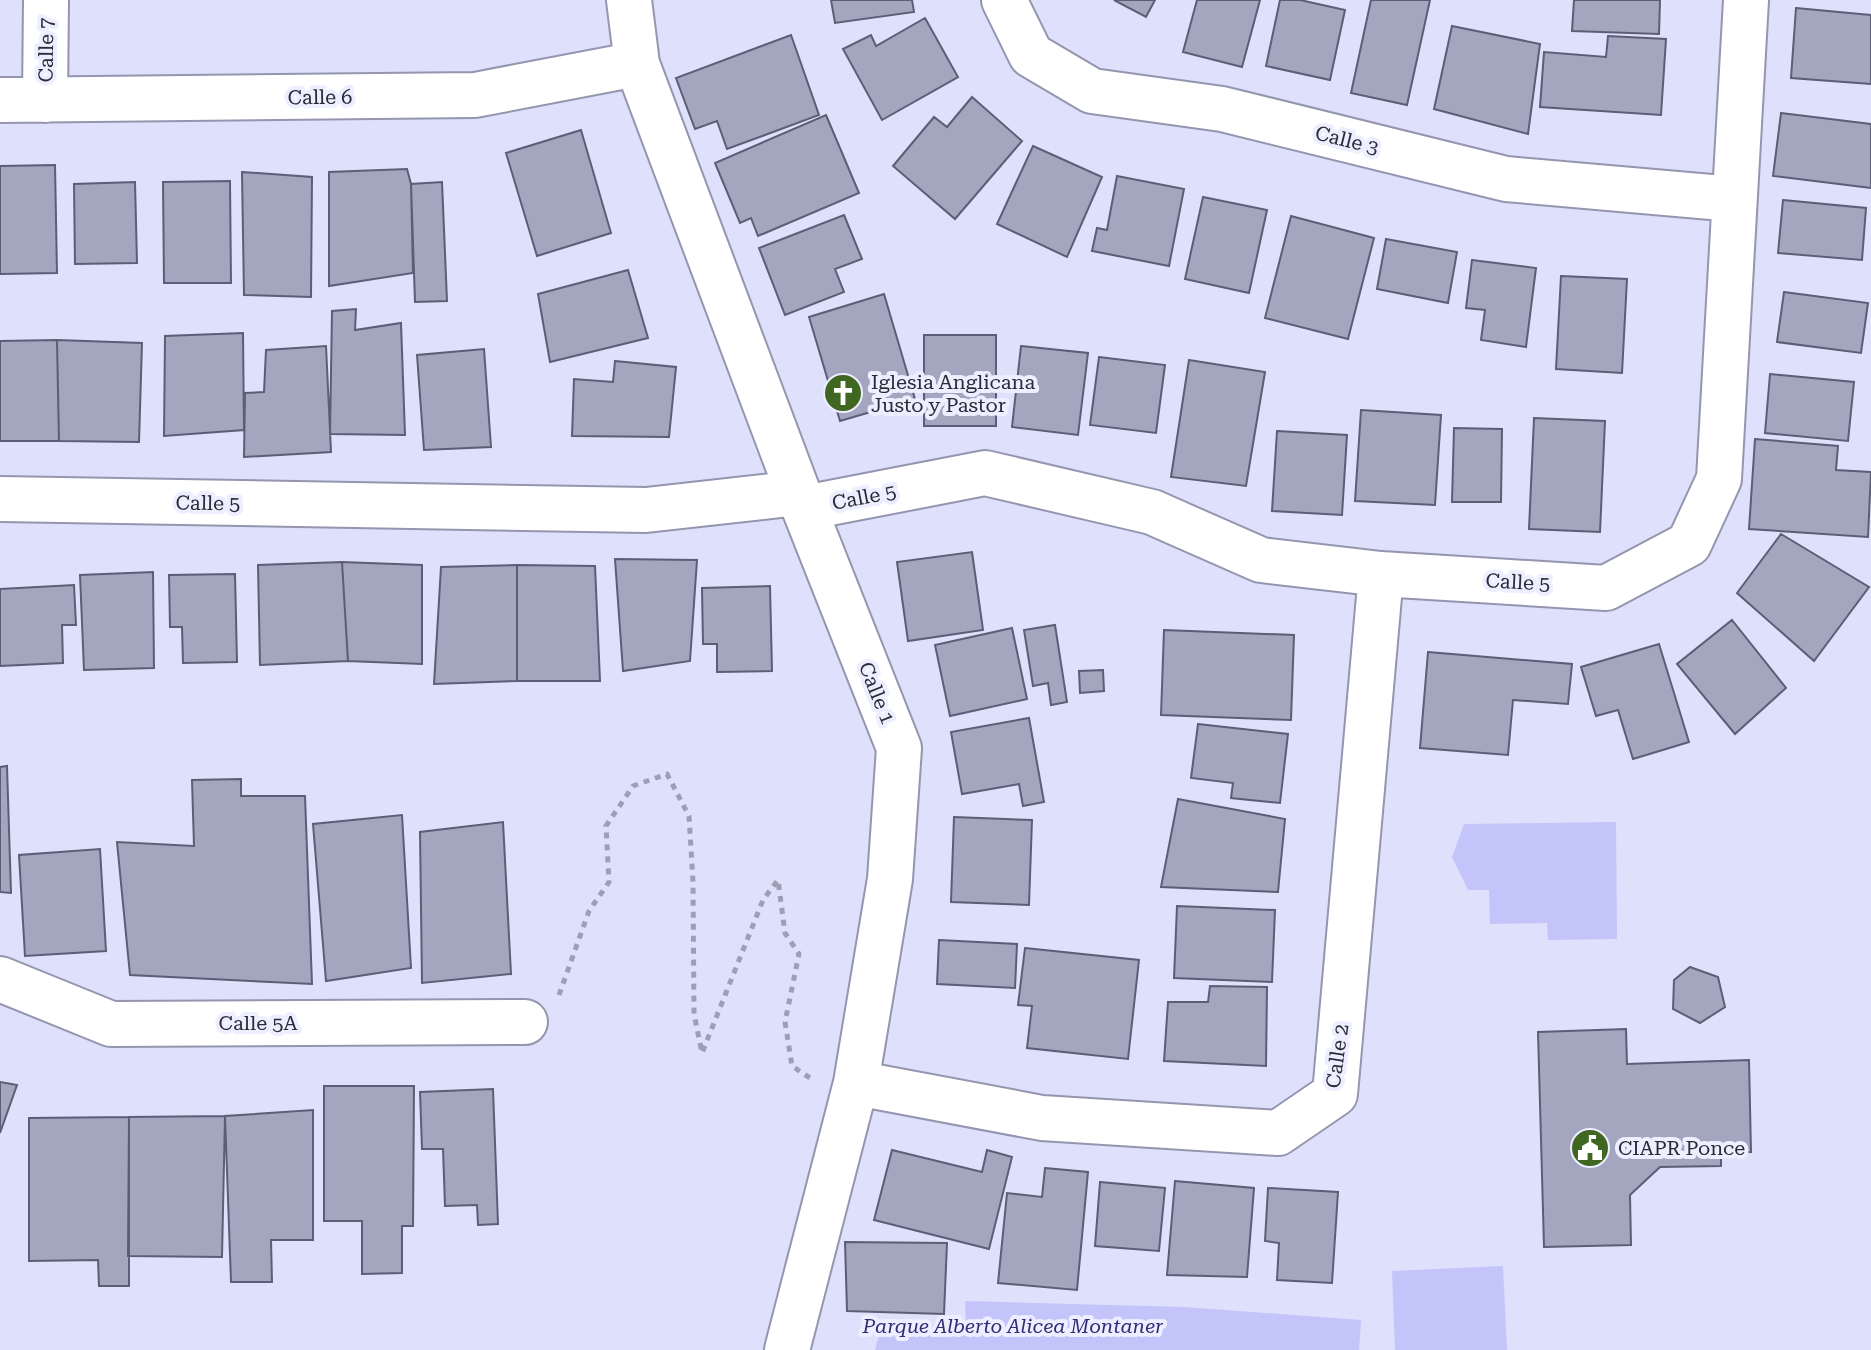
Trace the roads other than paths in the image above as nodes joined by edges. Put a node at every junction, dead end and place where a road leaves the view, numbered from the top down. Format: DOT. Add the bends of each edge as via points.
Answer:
graph roads {
  1 [pos="46,0"];
  2 [pos="629,0"];
  3 [pos="1004,0"];
  4 [pos="1746,0"];
  5 [pos="637,64"];
  6 [pos="0,100"];
  7 [pos="45,100"];
  8 [pos="1734,199"];
  9 [pos="0,499"];
  10 [pos="801,501"];
  11 [pos="1381,574"];
  12 [pos="0,979"];
  13 [pos="525,1022"];
  14 [pos="853,1094"];
  15 [pos="787,1350"];
  1 -- 7 [label="street, Calle 7"];
  2 -- 5 [label="street, Calle 1"];
  3 -- 8 [label="street, Calle 3" via="1031,55 1092,91 1222,109 1506,179"];
  4 -- 8 [label="street, Calle 5"];
  5 -- 7 [label="street, Calle 6" via="475,95"];
  5 -- 10 [label="street, Calle 1"];
  6 -- 7 [label="street, Calle 6"];
  8 -- 11 [label="street, Calle 5" via="1719,479 1689,544 1606,588"];
  9 -- 10 [label="street, Calle 5" via="646,510"];
  10 -- 11 [label="street, Calle 5" via="985,473 1152,512 1261,560"];
  10 -- 14 [label="street, Calle 1" via="899,748 890,879"];
  11 -- 14 [label="street, Calle 2" via="1335,1094 1278,1133 1042,1118"];
  12 -- 13 [label="street, Calle 5A" via="111,1024"];
  14 -- 15 [label="street, Calle 1"];
}
